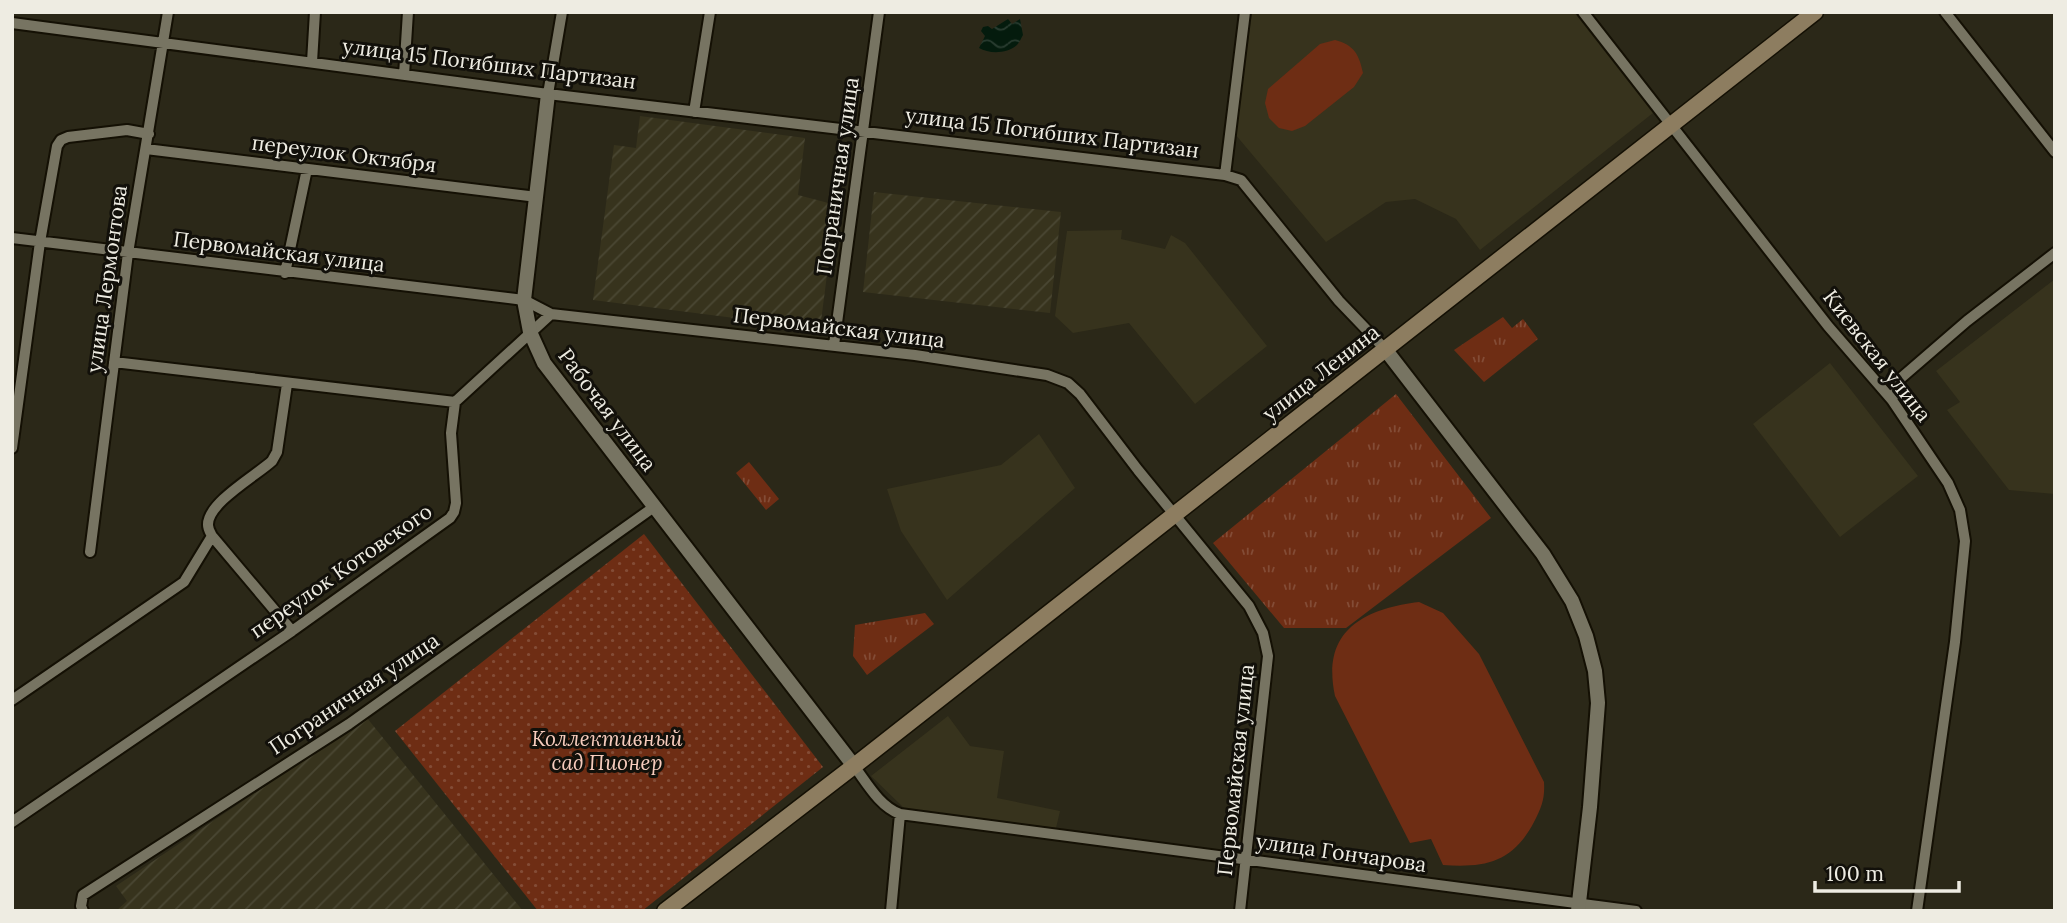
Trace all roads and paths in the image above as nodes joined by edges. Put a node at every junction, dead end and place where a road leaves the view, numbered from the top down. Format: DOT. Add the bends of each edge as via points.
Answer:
graph roads {
  1 [pos="168,12"];
  2 [pos="315,12"];
  3 [pos="408,12"];
  4 [pos="562,12"];
  5 [pos="710,12"];
  6 [pos="879,12"];
  7 [pos="1245,12"];
  8 [pos="1583,12"];
  9 [pos="1815,12"];
  10 [pos="1945,12"];
  11 [pos="12,23"];
  12 [pos="164,42"];
  13 [pos="312,62"];
  14 [pos="404,75"];
  15 [pos="548,94"];
  16 [pos="694,112"];
  17 [pos="1671,125"];
  18 [pos="864,132"];
  19 [pos="149,134"];
  20 [pos="146,149"];
  21 [pos="2055,152"];
  22 [pos="307,169"];
  23 [pos="1225,175"];
  24 [pos="537,197"];
  25 [pos="12,238"];
  26 [pos="40,242"];
  27 [pos="128,253"];
  28 [pos="2055,253"];
  29 [pos="285,273"];
  30 [pos="524,300"];
  31 [pos="551,314"];
  32 [pos="530,332"];
  33 [pos="834,345"];
  34 [pos="1385,349"];
  35 [pos="114,362"];
  36 [pos="287,384"];
  37 [pos="1892,400"];
  38 [pos="455,402"];
  39 [pos="12,448"];
  40 [pos="654,507"];
  41 [pos="1175,514"];
  42 [pos="212,536"];
  43 [pos="90,552"];
  44 [pos="292,631"];
  45 [pos="12,700"];
  46 [pos="854,766"];
  47 [pos="900,814"];
  48 [pos="12,822"];
  49 [pos="1247,859"];
  50 [pos="1578,907"];
  51 [pos="83,911"];
  52 [pos="665,911"];
  53 [pos="891,911"];
  54 [pos="1240,911"];
  55 [pos="1636,911"];
  56 [pos="1917,911"];
  1 -- 12 [label="street, улица Лермонтова"];
  2 -- 13 [label="street"];
  3 -- 14 [label="street"];
  4 -- 15 [label="street, Рабочая улица"];
  5 -- 16 [label="street"];
  6 -- 18 [label="street, Пограничная улица"];
  7 -- 23 [label="street"];
  8 -- 17 [label="street, Киевская улица"];
  9 -- 17 [label="main road, улица Ленина"];
  10 -- 21 [label="street"];
  11 -- 12 [label="street, улица 15 Погибших Партизан"];
  12 -- 13 [label="street, улица 15 Погибших Партизан"];
  12 -- 19 [label="street, улица Лермонтова"];
  13 -- 14 [label="street, улица 15 Погибших Партизан"];
  14 -- 15 [label="street, улица 15 Погибших Партизан"];
  15 -- 16 [label="street, улица 15 Погибших Партизан"];
  15 -- 24 [label="street, Рабочая улица"];
  16 -- 18 [label="street, улица 15 Погибших Партизан"];
  17 -- 34 [label="main road, улица Ленина"];
  17 -- 37 [label="street, Киевская улица" via="1828,326"];
  18 -- 23 [label="street, улица 15 Погибших Партизан"];
  18 -- 33 [label="street, Пограничная улица"];
  19 -- 20 [label="street, улица Лермонтова"];
  19 -- 26 [label="street" via="120,130 61,140"];
  20 -- 22 [label="street, переулок Октября"];
  20 -- 27 [label="street, улица Лермонтова"];
  22 -- 24 [label="street, переулок Октября"];
  22 -- 29 [label="street"];
  23 -- 34 [label="street, улица 15 Погибших Партизан" via="1241,180 1339,301"];
  24 -- 30 [label="street, Рабочая улица"];
  25 -- 26 [label="street, Первомайская улица"];
  26 -- 27 [label="street, Первомайская улица"];
  26 -- 39 [label="street"];
  27 -- 29 [label="street, Первомайская улица"];
  27 -- 35 [label="street, улица Лермонтова"];
  28 -- 37 [label="street" via="1901,378"];
  29 -- 30 [label="street, Первомайская улица"];
  30 -- 31 [label="street, Первомайская улица"];
  30 -- 32 [label="street, Рабочая улица"];
  31 -- 32 [label="street"];
  31 -- 33 [label="street, Первомайская улица"];
  32 -- 38 [label="street"];
  32 -- 40 [label="street, Рабочая улица" via="544,363"];
  33 -- 41 [label="street, Первомайская улица" via="1034,373 1068,383"];
  34 -- 41 [label="main road, улица Ленина"];
  34 -- 50 [label="street, улица 15 Погибших Партизан" via="1543,554 1572,601 1586,636 1598,703"];
  35 -- 36 [label="street"];
  35 -- 43 [label="street, улица Лермонтова"];
  36 -- 38 [label="street"];
  36 -- 42 [label="street" via="277,452 265,468 218,505 208,525"];
  37 -- 56 [label="street, Киевская улица" via="1948,484 1960,510 1965,541"];
  38 -- 44 [label="street, переулок Котовского" via="451,433 454,512 450,518"];
  40 -- 46 [label="street, Рабочая улица"];
  40 -- 51 [label="street, Пограничная улица" via="349,723 83,895"];
  41 -- 46 [label="main road, улица Ленина"];
  41 -- 49 [label="street, Первомайская улица" via="1249,606 1268,656"];
  42 -- 44 [label="street"];
  42 -- 45 [label="street" via="184,582"];
  44 -- 48 [label="street, переулок Котовского"];
  46 -- 47 [label="street" via="878,798"];
  46 -- 52 [label="main road, улица Ленина"];
  47 -- 49 [label="street, улица Гончарова"];
  47 -- 53 [label="street"];
  49 -- 50 [label="street, улица Гончарова"];
  49 -- 54 [label="street, Первомайская улица"];
  50 -- 55 [label="street, улица Гончарова"];
}
